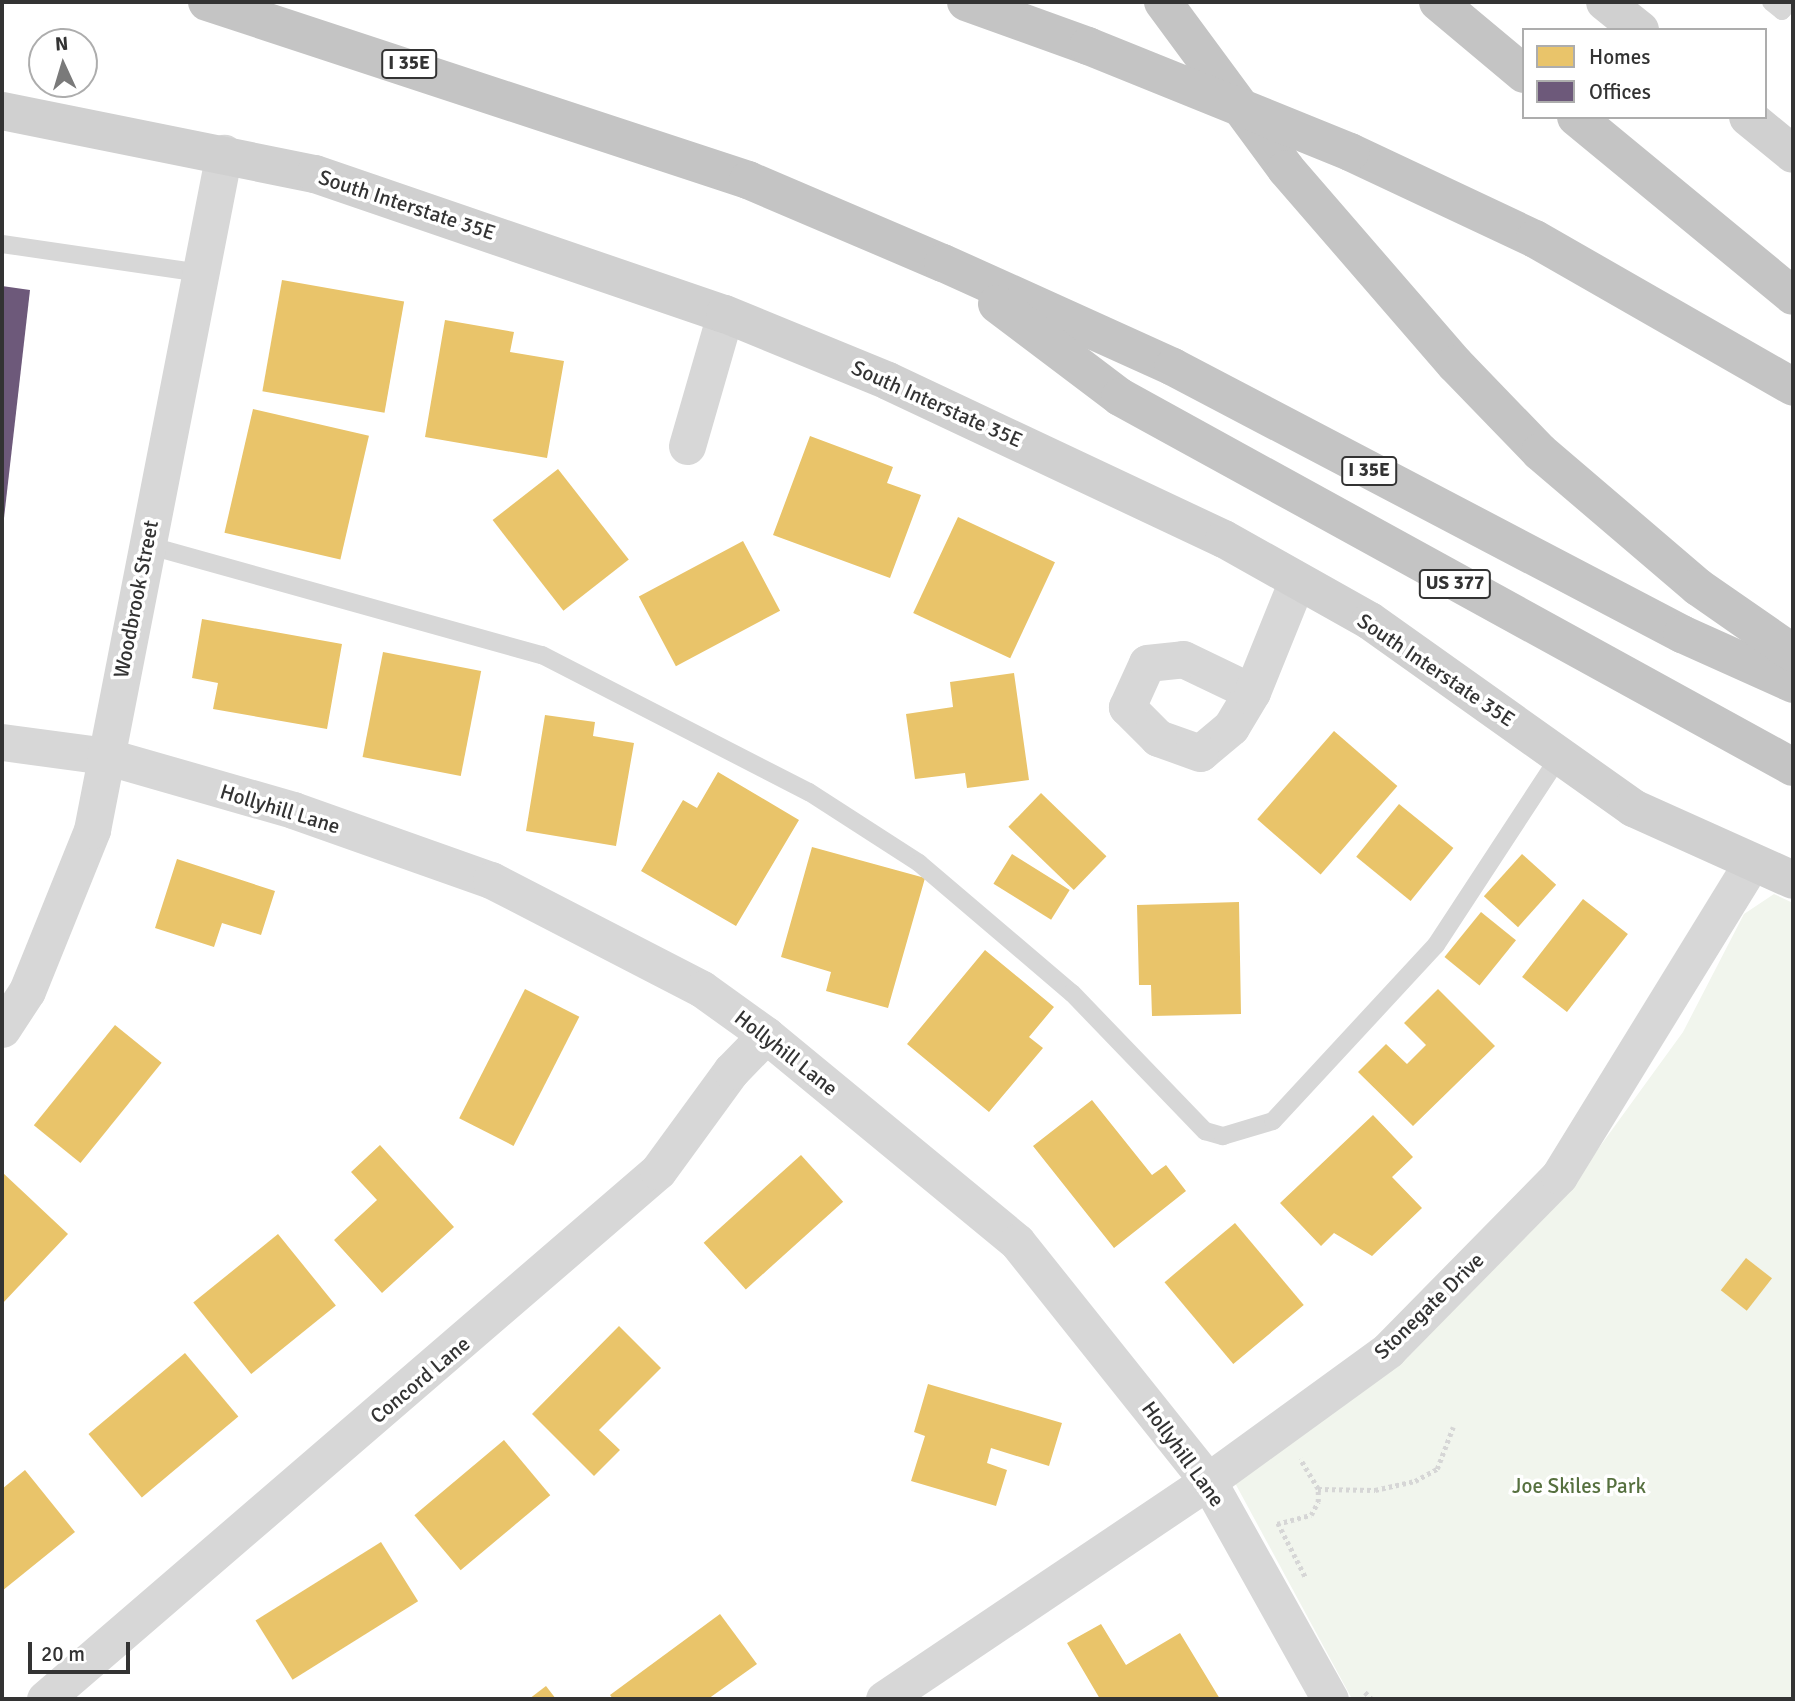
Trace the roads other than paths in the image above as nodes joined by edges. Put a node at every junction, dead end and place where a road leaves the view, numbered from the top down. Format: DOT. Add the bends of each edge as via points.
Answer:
graph roads {
  1 [pos="207,2"];
  2 [pos="966,2"];
  3 [pos="1163,2"];
  4 [pos="1438,2"];
  5 [pos="1605,2"];
  6 [pos="1771,2"];
  7 [pos="1789,2"];
  8 [pos="1638,28"];
  9 [pos="1522,72"];
  10 [pos="2,111"];
  11 [pos="1578,119"];
  12 [pos="1750,119"];
  13 [pos="223,153"];
  14 [pos="1793,154"];
  15 [pos="2,244"];
  16 [pos="943,263"];
  17 [pos="201,273"];
  18 [pos="1793,296"];
  19 [pos="725,314"];
  20 [pos="1793,387"];
  21 [pos="687,446"];
  22 [pos="147,545"];
  23 [pos="1296,583"];
  24 [pos="1793,653"];
  25 [pos="1793,684"];
  26 [pos="1252,692"];
  27 [pos="2,742"];
  28 [pos="105,756"];
  29 [pos="1559,757"];
  30 [pos="1793,767"];
  31 [pos="1750,866"];
  32 [pos="1793,880"];
  33 [pos="2,1029"];
  34 [pos="766,1035"];
  35 [pos="1208,1481"];
  36 [pos="45,1699"];
  37 [pos="884,1699"];
  38 [pos="1330,1699"];
  1 -- 16 [label="highway, I 35E" via="698,162"];
  2 -- 20 [label="highway, bridge" via="1350,152 1535,239"];
  3 -- 24 [label="highway" via="1358,258 1464,374 1540,452 1698,587"];
  4 -- 9 [label="highway"];
  5 -- 8 [label="main road"];
  6 -- 7 [label="lane" via="1782,10"];
  10 -- 13 [label="main road, South Interstate 35E"];
  11 -- 18 [label="highway"];
  12 -- 14 [label="main road"];
  13 -- 17 [label="street, Woodbrook Street"];
  13 -- 19 [label="main road, South Interstate 35E" via="401,202"];
  15 -- 17 [label="lane"];
  16 -- 25 [label="highway, I 35E" via="1173,367 1682,634"];
  16 -- 30 [label="highway, US 377" via="1120,397"];
  17 -- 22 [label="street, Woodbrook Street"];
  19 -- 21 [label="street"];
  19 -- 23 [label="main road, South Interstate 35E" via="1081,469 1224,539"];
  22 -- 28 [label="street, Woodbrook Street"];
  22 -- 29 [label="lane" via="542,655 809,792 919,863 1072,993 1205,1132 1223,1136 1273,1121 1436,945"];
  23 -- 26 [label="street"];
  23 -- 29 [label="main road, South Interstate 35E" via="1370,621"];
  27 -- 28 [label="street, Hollyhill Lane"];
  28 -- 33 [label="street, Woodbrook Street" via="92,830 56,927"];
  28 -- 34 [label="street, Hollyhill Lane" via="293,810 491,880 702,989"];
  29 -- 31 [label="main road, South Interstate 35E" via="1633,808"];
  31 -- 32 [label="main road, South Interstate 35E"];
  31 -- 35 [label="street, Stonegate Drive" via="1559,1176 1388,1350"];
  34 -- 35 [label="street, Hollyhill Lane" via="1017,1242"];
  34 -- 36 [label="street, Concord Lane" via="731,1071 658,1171"];
  35 -- 37 [label="street, Stonegate Drive"];
  35 -- 38 [label="street, Hollyhill Lane"];
}
